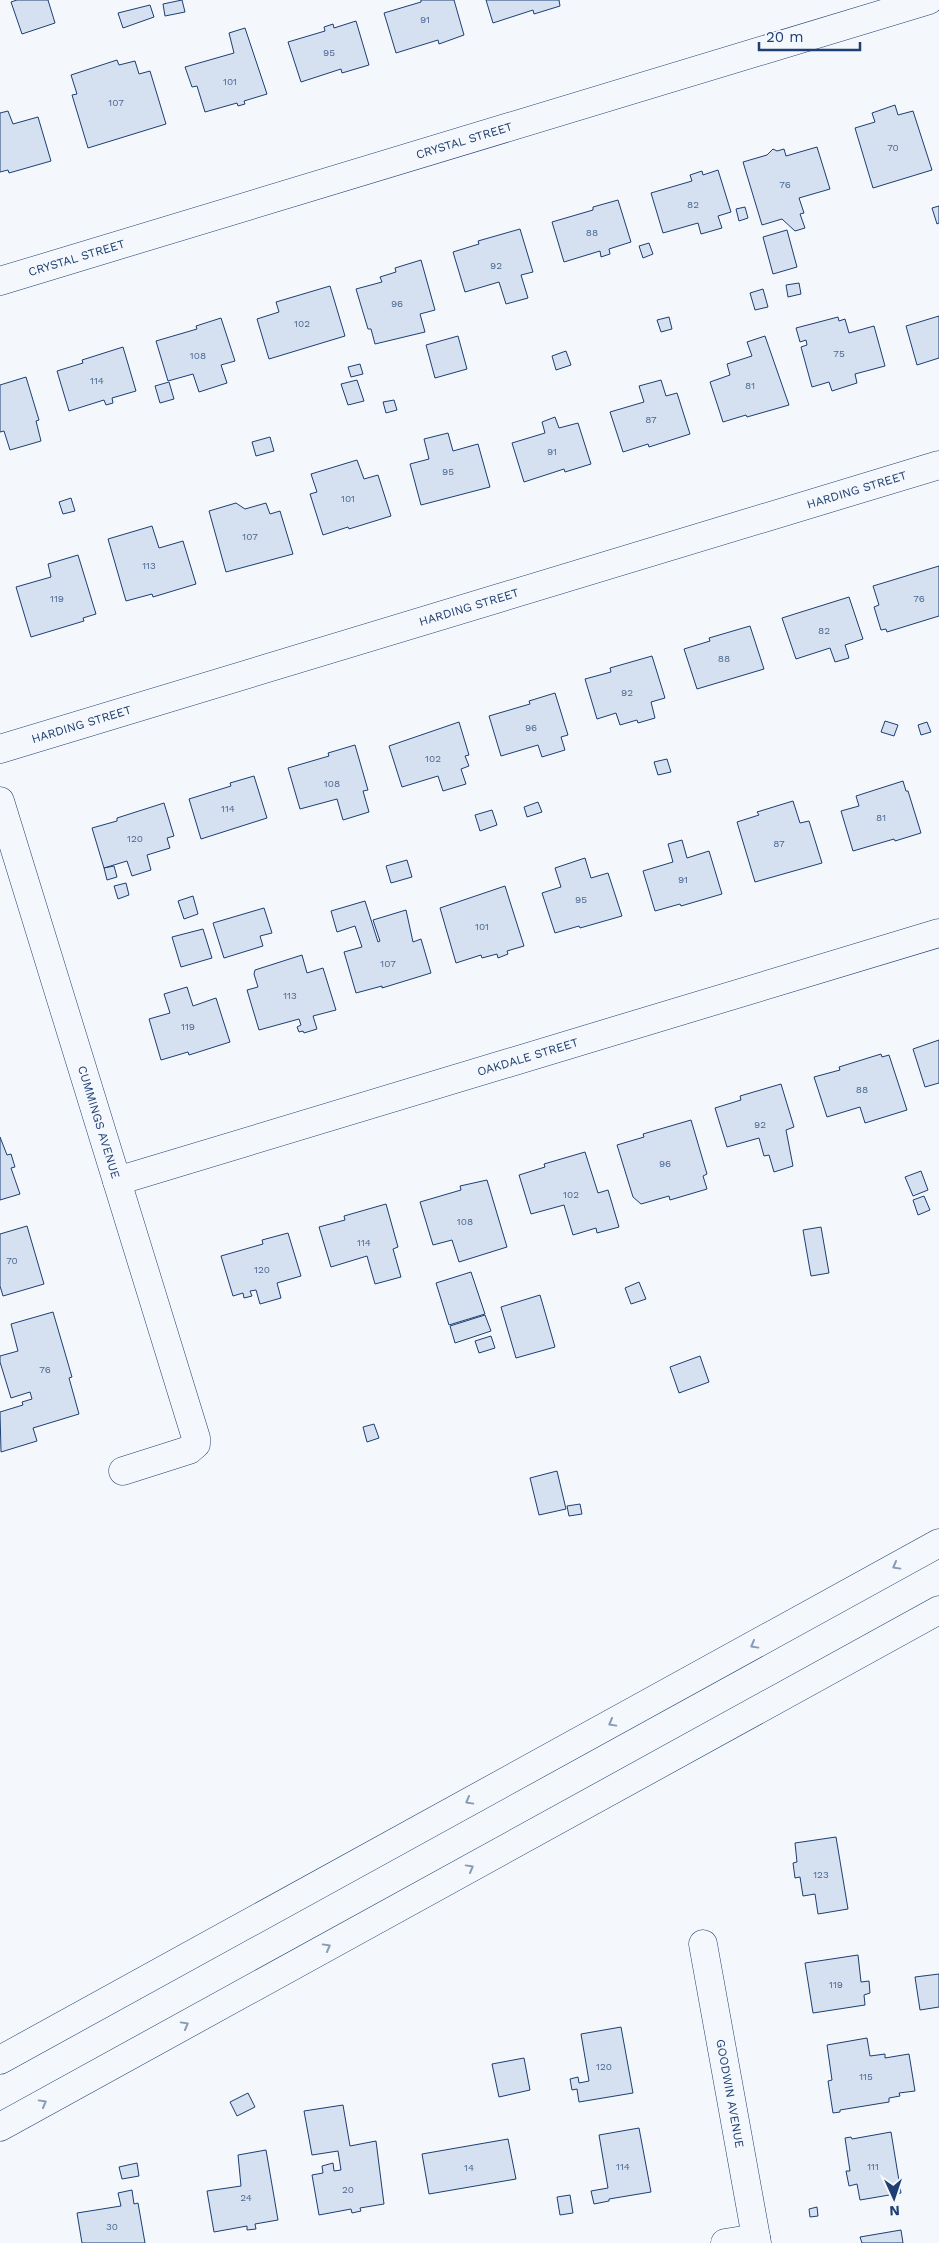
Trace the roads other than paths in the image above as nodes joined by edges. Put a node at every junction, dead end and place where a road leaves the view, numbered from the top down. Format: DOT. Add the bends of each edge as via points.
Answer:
graph roads {
  1 [pos="929,0"];
  2 [pos="0,280"];
  3 [pos="939,466"];
  4 [pos="0,749"];
  5 [pos="0,801"];
  6 [pos="939,933"];
  7 [pos="117,1182"];
  8 [pos="123,1471"];
  9 [pos="939,1543"];
  10 [pos="939,1610"];
  11 [pos="703,1944"];
  12 [pos="0,2060"];
  13 [pos="0,2127"];
  14 [pos="757,2240"];
  15 [pos="726,2243"];
  1 -- 2 [label="main road, CRYSTAL STREET"];
  3 -- 4 [label="main road, HARDING STREET"];
  5 -- 7 [label="main road, CUMMINGS AVENUE"];
  6 -- 7 [label="main road, OAKDALE STREET"];
  7 -- 8 [label="main road, CUMMINGS AVENUE" via="195,1432 196,1444 189,1450"];
  9 -- 12 [label="main road, one-way"];
  13 -- 10 [label="main road, one-way"];
  11 -- 14 [label="main road, GOODWIN AVENUE"];
  14 -- 15 [label="main road"];
}
